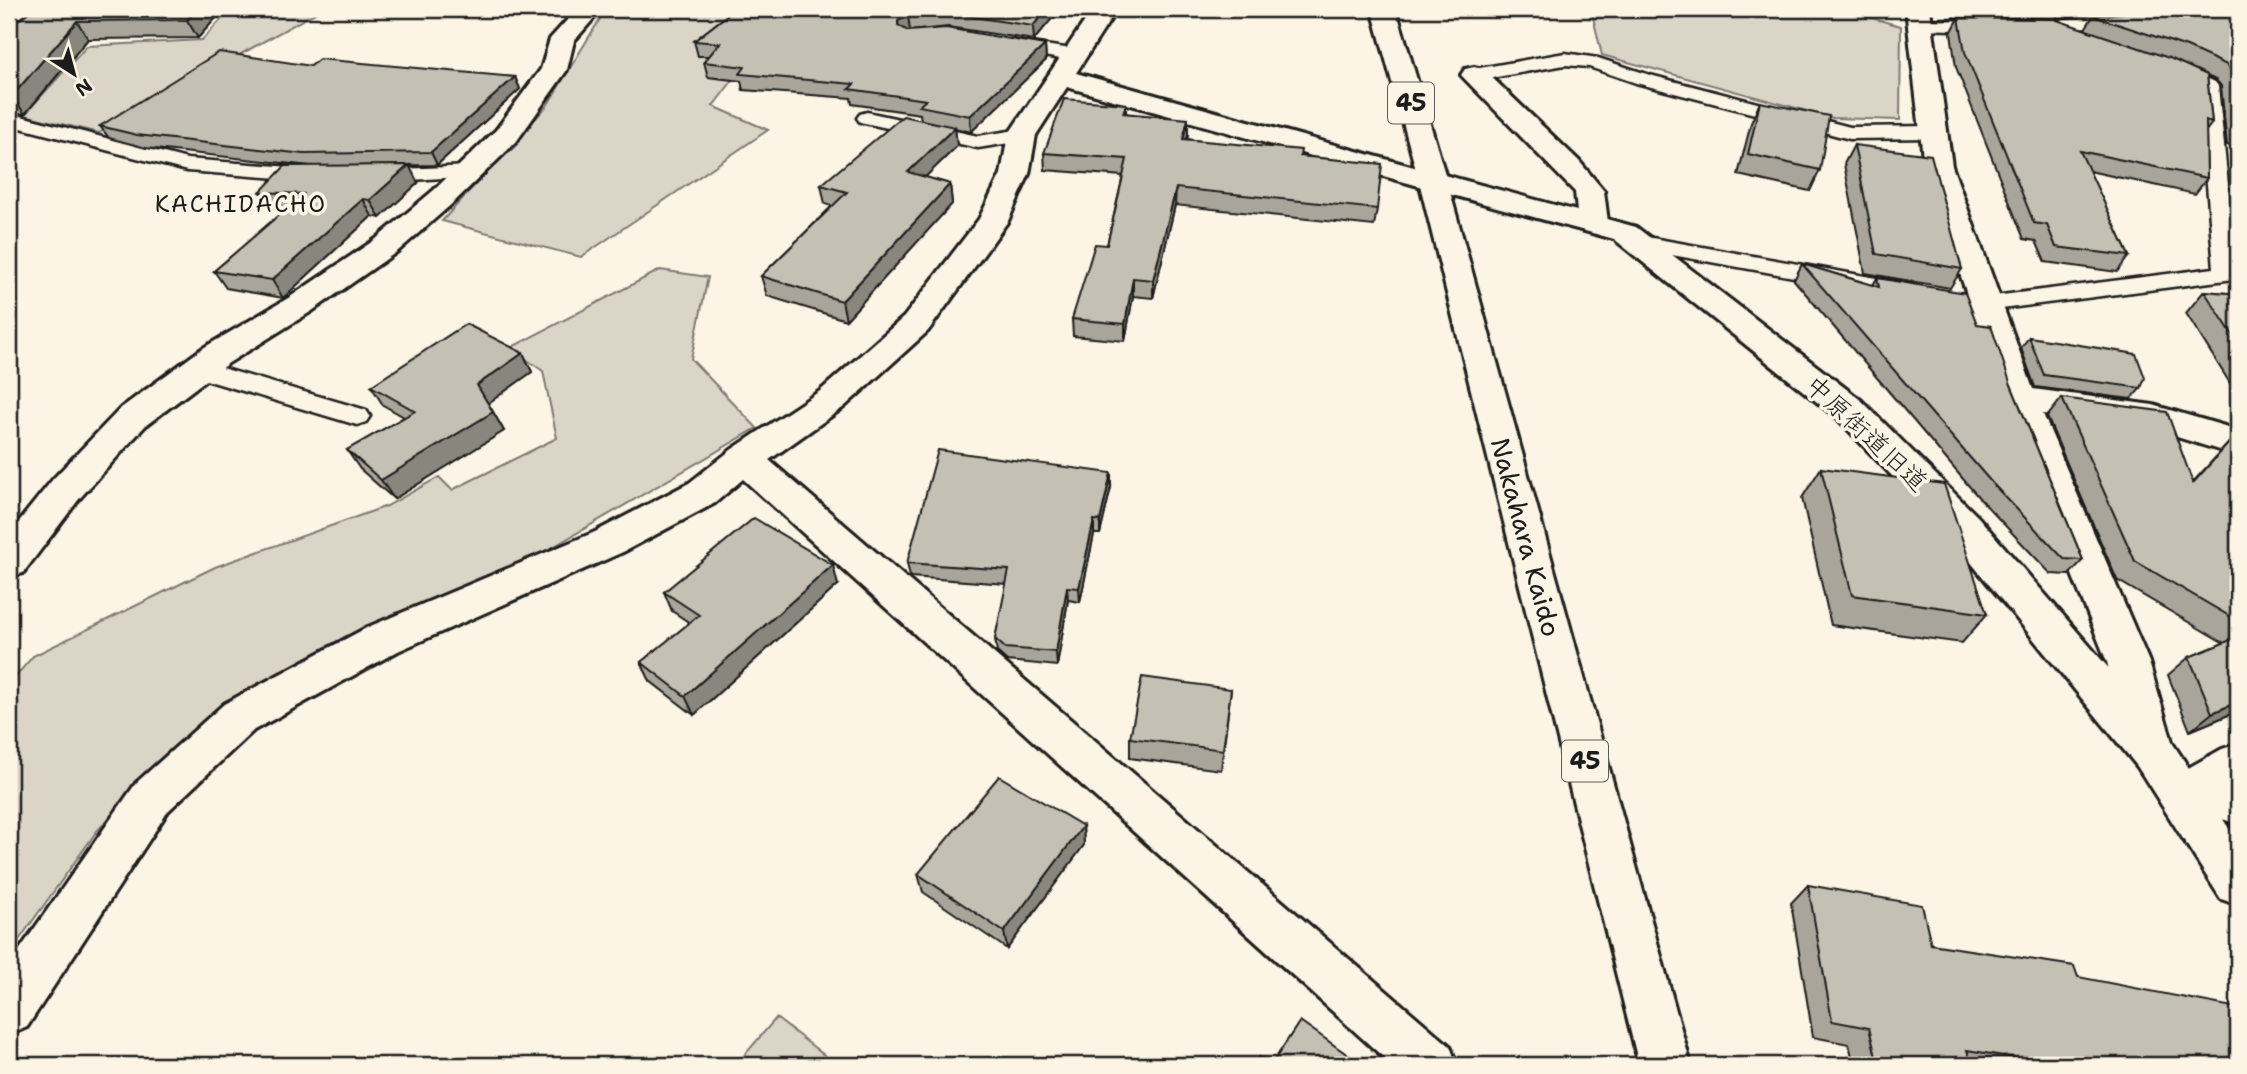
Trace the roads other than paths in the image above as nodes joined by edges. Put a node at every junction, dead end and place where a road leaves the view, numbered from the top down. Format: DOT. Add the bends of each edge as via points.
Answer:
graph roads {
  1 [pos="25,9"];
  2 [pos="590,9"];
  3 [pos="1105,9"];
  4 [pos="1384,9"];
  5 [pos="2137,9"];
  6 [pos="1919,17"];
  7 [pos="9,19"];
  8 [pos="2049,26"];
  9 [pos="990,42"];
  10 [pos="2095,45"];
  11 [pos="2158,64"];
  12 [pos="1066,66"];
  13 [pos="1474,75"];
  14 [pos="867,118"];
  15 [pos="9,122"];
  16 [pos="1934,132"];
  17 [pos="1022,135"];
  18 [pos="470,172"];
  19 [pos="336,176"];
  20 [pos="361,176"];
  21 [pos="1433,181"];
  22 [pos="1593,222"];
  23 [pos="1641,243"];
  24 [pos="1986,304"];
  25 [pos="198,369"];
  26 [pos="2019,399"];
  27 [pos="357,416"];
  28 [pos="2238,443"];
  29 [pos="744,459"];
  30 [pos="9,562"];
  31 [pos="2153,752"];
  32 [pos="2215,786"];
  33 [pos="2238,883"];
  34 [pos="9,1009"];
  35 [pos="1432,1065"];
  36 [pos="1665,1065"];
  1 -- 7 [label="street"];
  2 -- 18 [label="street" via="562,39 554,70 506,136"];
  3 -- 12 [label="street"];
  4 -- 21 [label="street, Nakahara Kaido / 45"];
  5 -- 8 [label="lane" via="2117,20"];
  6 -- 8 [label="lane"];
  6 -- 16 [label="street"];
  8 -- 10 [label="lane"];
  9 -- 12 [label="lane"];
  11 -- 24 [label="lane" via="2183,71 2208,86 2226,274"];
  12 -- 17 [label="street"];
  12 -- 21 [label="street, 中原街道旧道"];
  13 -- 16 [label="lane" via="1565,59 1591,62 1850,133"];
  13 -- 22 [label="street" via="1570,167 1589,191"];
  14 -- 17 [label="lane" via="978,142"];
  15 -- 19 [label="lane" via="187,165"];
  16 -- 24 [label="street" via="1938,166"];
  17 -- 29 [label="street" via="1015,174 993,221 916,324 832,398"];
  18 -- 20 [label="lane"];
  18 -- 25 [label="street" via="387,245"];
  21 -- 22 [label="street, 中原街道旧道"];
  21 -- 36 [label="street, Nakahara Kaido / 45"];
  22 -- 23 [label="street, 中原街道旧道"];
  23 -- 24 [label="lane"];
  23 -- 31 [label="street, 中原街道旧道" via="1850,410 1965,528"];
  24 -- 26 [label="street"];
  25 -- 27 [label="lane"];
  25 -- 30 [label="street" via="133,417 66,489"];
  26 -- 28 [label="street" via="2153,417"];
  26 -- 31 [label="street" via="2128,662"];
  29 -- 34 [label="street" via="702,493 609,542 383,639 239,718 152,797"];
  29 -- 35 [label="street"];
  31 -- 32 [label="street, 中原街道旧道"];
  32 -- 33 [label="street, 中原街道旧道"];
}
